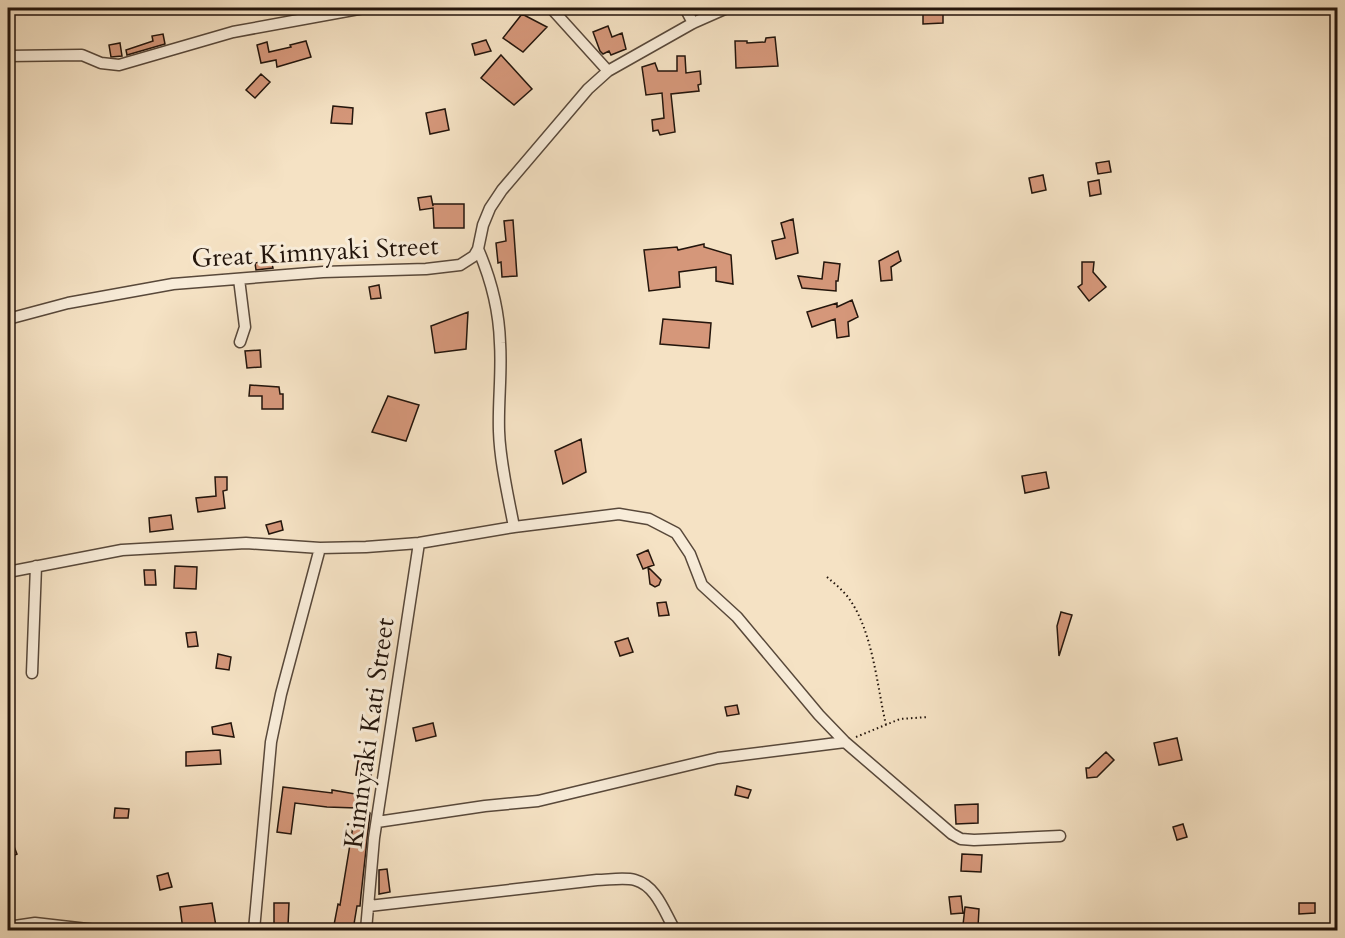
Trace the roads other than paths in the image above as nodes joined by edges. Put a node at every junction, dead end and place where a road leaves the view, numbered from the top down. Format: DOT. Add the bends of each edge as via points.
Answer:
graph roads {
  1 [pos="364,8"];
  2 [pos="551,8"];
  3 [pos="685,8"];
  4 [pos="727,8"];
  5 [pos="693,23"];
  6 [pos="8,56"];
  7 [pos="608,71"];
  8 [pos="478,249"];
  9 [pos="239,279"];
  10 [pos="8,320"];
  11 [pos="240,342"];
  12 [pos="514,527"];
  13 [pos="419,543"];
  14 [pos="320,548"];
  15 [pos="36,566"];
  16 [pos="8,572"];
  17 [pos="32,673"];
  18 [pos="845,742"];
  19 [pos="377,822"];
  20 [pos="1060,836"];
  21 [pos="369,906"];
  22 [pos="8,927"];
  23 [pos="96,930"];
  24 [pos="232,930"];
  25 [pos="254,930"];
  26 [pos="366,930"];
  27 [pos="675,930"];
  1 -- 6 [label="street" via="233,32 119,65 82,55"];
  2 -- 7 [label="street"];
  3 -- 5 [label="street"];
  4 -- 5 [label="street"];
  5 -- 7 [label="street"];
  7 -- 8 [label="street" via="502,190 483,225"];
  8 -- 9 [label="street, Great Kimnyaki Street" via="466,262 453,267"];
  8 -- 12 [label="street" via="495,297 500,343 499,432"];
  9 -- 10 [label="street, Great Kimnyaki Street" via="126,292"];
  9 -- 11 [label="street" via="245,327"];
  12 -- 13 [label="street"];
  12 -- 18 [label="street" via="619,514 666,526 683,542 702,585 737,617"];
  13 -- 14 [label="street"];
  13 -- 19 [label="street, Kimnyaki Kati Street"];
  14 -- 15 [label="street" via="246,543 188,545 122,550"];
  14 -- 25 [label="street" via="271,742"];
  15 -- 16 [label="street"];
  15 -- 17 [label="street"];
  18 -- 19 [label="street" via="718,758 538,801"];
  18 -- 20 [label="street" via="961,839"];
  19 -- 21 [label="street, Kimnyaki Kati Street"];
  21 -- 26 [label="street, Kimnyaki Kati Street"];
  21 -- 27 [label="street" via="597,880 635,880 660,901"];
  22 -- 23 [label="street" via="35,923"];
  24 -- 25 [label="street"];
}
